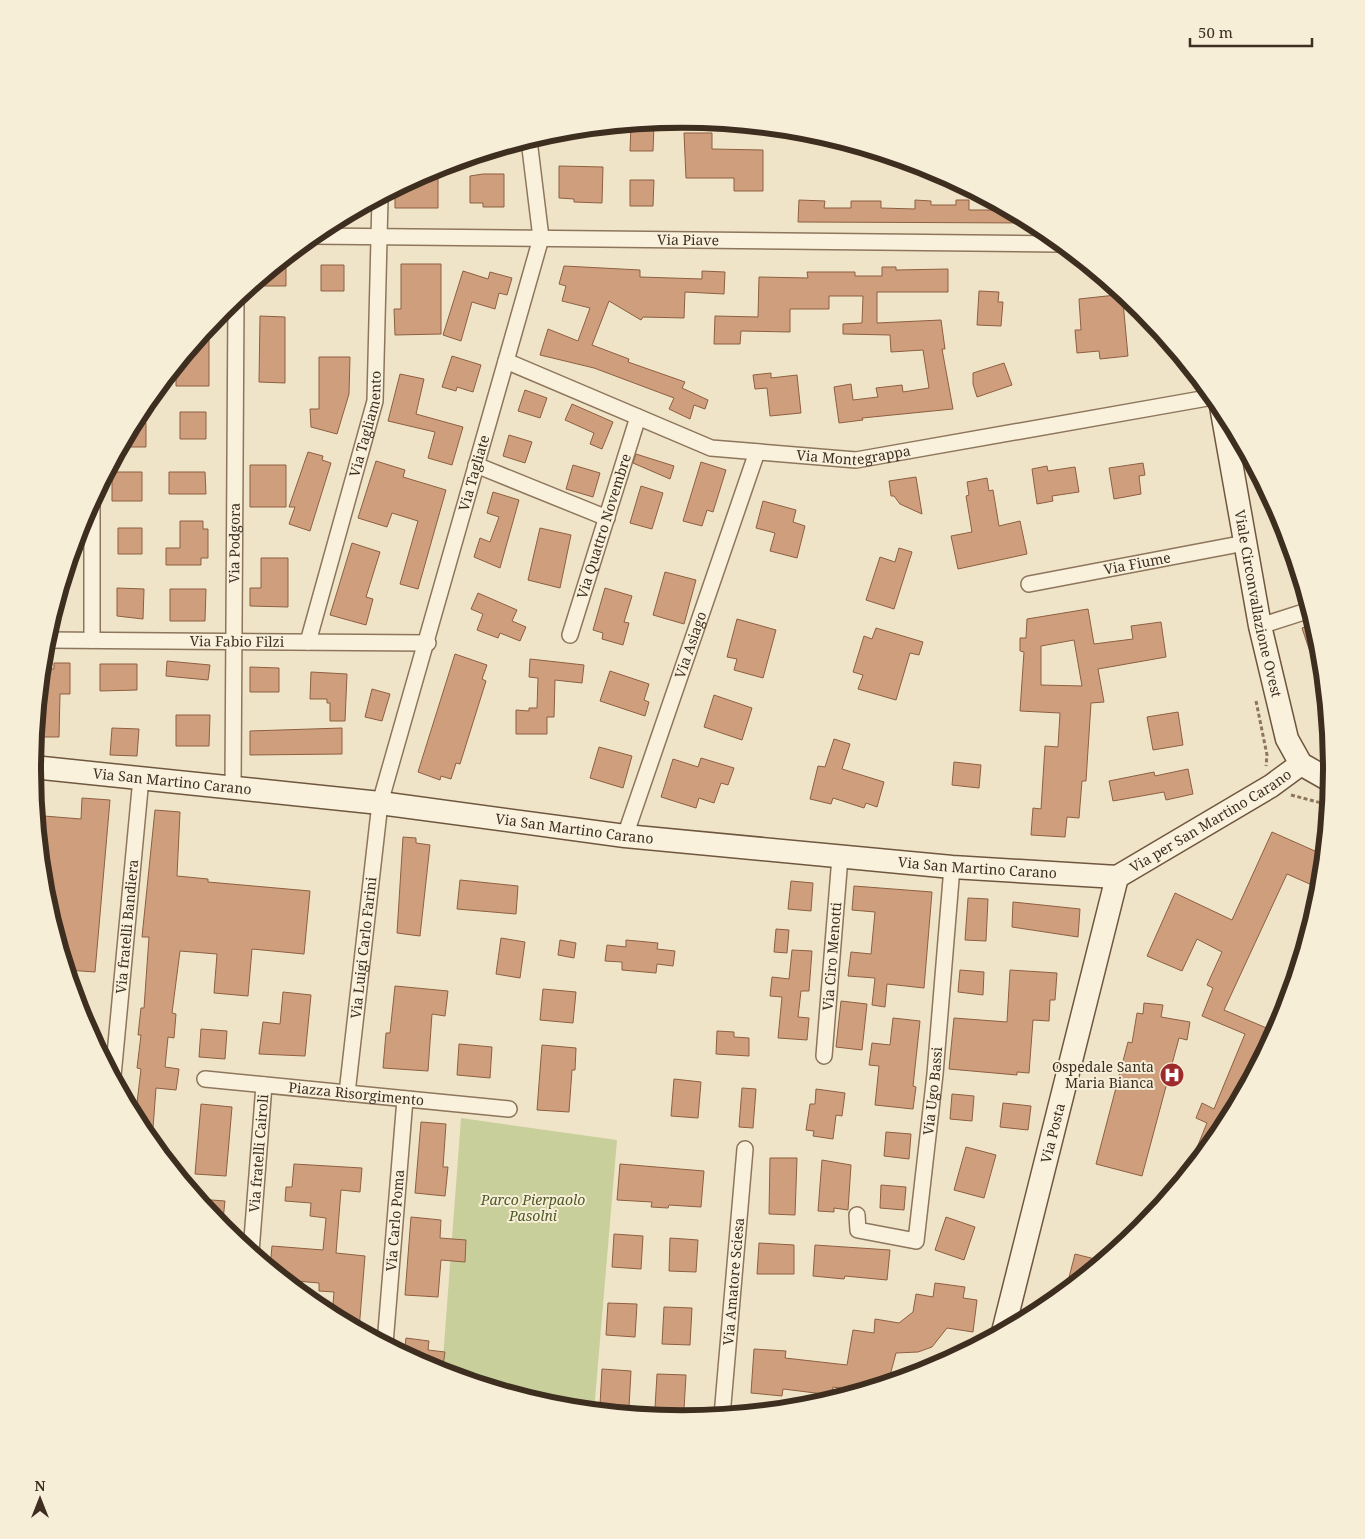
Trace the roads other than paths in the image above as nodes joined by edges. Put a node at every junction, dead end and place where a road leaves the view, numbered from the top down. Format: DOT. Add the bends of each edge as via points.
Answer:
graph roads {
  1 [pos="530,147"];
  2 [pos="380,204"];
  3 [pos="326,236"];
  4 [pos="380,236"];
  5 [pos="542,238"];
  6 [pos="1050,244"];
  7 [pos="236,310"];
  8 [pos="506,362"];
  9 [pos="1205,398"];
  10 [pos="638,417"];
  11 [pos="756,452"];
  12 [pos="1237,452"];
  13 [pos="476,465"];
  14 [pos="607,518"];
  15 [pos="92,520"];
  16 [pos="1245,543"];
  17 [pos="1029,584"];
  18 [pos="1304,612"];
  19 [pos="1260,626"];
  20 [pos="570,635"];
  21 [pos="55,640"];
  22 [pos="92,640"];
  23 [pos="234,642"];
  24 [pos="308,642"];
  25 [pos="428,643"];
  26 [pos="1301,764"];
  27 [pos="41,768"];
  28 [pos="1324,777"];
  29 [pos="142,778"];
  30 [pos="233,787"];
  31 [pos="380,803"];
  32 [pos="625,836"];
  33 [pos="840,857"];
  34 [pos="952,867"];
  35 [pos="1118,877"];
  36 [pos="824,1056"];
  37 [pos="114,1066"];
  38 [pos="205,1079"];
  39 [pos="264,1085"];
  40 [pos="347,1093"];
  41 [pos="405,1099"];
  42 [pos="509,1109"];
  43 [pos="745,1148"];
  44 [pos="856,1215"];
  45 [pos="252,1244"];
  46 [pos="1005,1324"];
  47 [pos="385,1337"];
  48 [pos="723,1409"];
  1 -- 5 [label="street, Via Tagliate"];
  2 -- 4 [label="street, Via Tagliamento"];
  3 -- 4 [label="street, Via Piave"];
  4 -- 5 [label="street, Via Piave"];
  4 -- 24 [label="street, Via Tagliamento" via="375,401"];
  5 -- 6 [label="street, Via Piave"];
  5 -- 8 [label="street, Via Tagliate"];
  7 -- 23 [label="street, Via Podgora"];
  8 -- 10 [label="street, Via Montegrappa"];
  8 -- 13 [label="street, Via Tagliate"];
  9 -- 11 [label="street, Via Montegrappa" via="856,460"];
  10 -- 11 [label="street, Via Montegrappa" via="712,448"];
  10 -- 14 [label="street, Via Quattro Novembre"];
  11 -- 32 [label="street, Via Asiago"];
  12 -- 16 [label="street, Viale Circonvallazione Ovest"];
  13 -- 14 [label="street"];
  13 -- 25 [label="street, Via Tagliate"];
  14 -- 20 [label="street, Via Quattro Novembre"];
  15 -- 22 [label="street"];
  16 -- 17 [label="street, Via Fiume"];
  16 -- 19 [label="street, Viale Circonvallazione Ovest"];
  18 -- 19 [label="street"];
  19 -- 26 [label="street, Viale Circonvallazione Ovest" via="1287,738"];
  21 -- 22 [label="street, Via Fabio Filzi"];
  22 -- 23 [label="street, Via Fabio Filzi"];
  23 -- 24 [label="street, Via Fabio Filzi"];
  23 -- 30 [label="street, Via Podgora"];
  24 -- 25 [label="street, Via Fabio Filzi"];
  25 -- 31 [label="street, Via Tagliate"];
  26 -- 28 [label="street"];
  26 -- 35 [label="street, Via per San Martino Carano" via="1271,786"];
  27 -- 29 [label="street, Via San Martino Carano"];
  29 -- 30 [label="street, Via San Martino Carano"];
  29 -- 37 [label="street, Via fratelli Bandiera"];
  30 -- 31 [label="street, Via San Martino Carano"];
  31 -- 32 [label="street, Via San Martino Carano"];
  31 -- 40 [label="street, Via Luigi Carlo Farini"];
  32 -- 33 [label="street, Via San Martino Carano"];
  33 -- 34 [label="street, Via San Martino Carano"];
  33 -- 36 [label="street, Via Ciro Menotti"];
  34 -- 35 [label="street, Via San Martino Carano"];
  34 -- 44 [label="street, Via Ugo Bassi" via="935,1074 916,1241 858,1230"];
  35 -- 46 [label="street, Via Posta"];
  38 -- 39 [label="street, Piazza Risorgimento"];
  39 -- 40 [label="street, Piazza Risorgimento"];
  39 -- 45 [label="street, Via fratelli Cairoli"];
  40 -- 41 [label="street, Piazza Risorgimento"];
  41 -- 42 [label="street, Piazza Risorgimento"];
  41 -- 47 [label="street, Via Carlo Poma"];
  43 -- 48 [label="street, Via Amatore Sciesa"];
}
